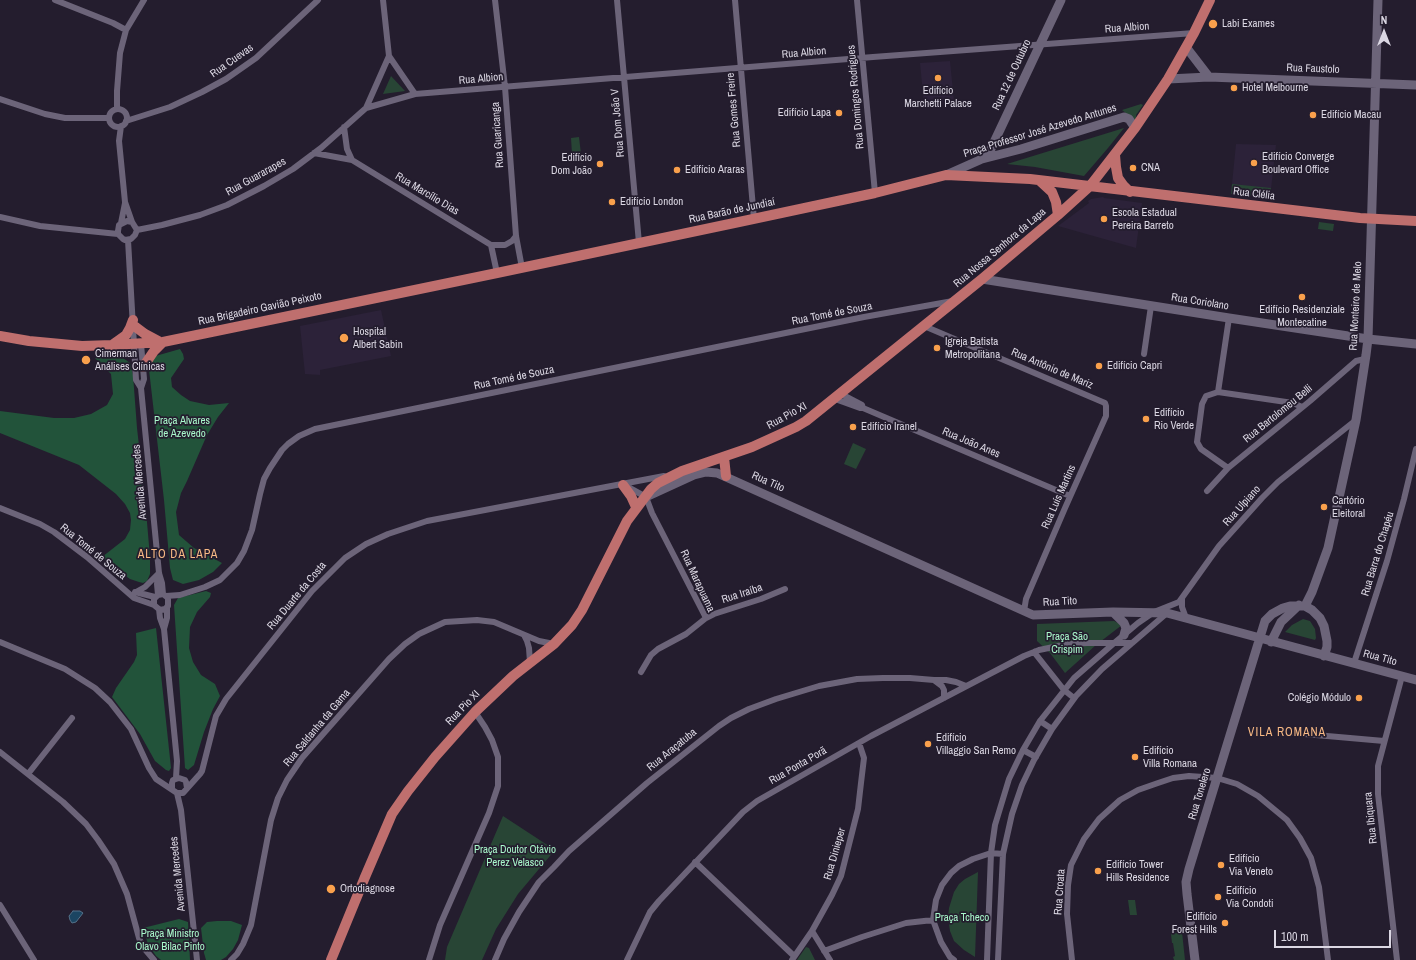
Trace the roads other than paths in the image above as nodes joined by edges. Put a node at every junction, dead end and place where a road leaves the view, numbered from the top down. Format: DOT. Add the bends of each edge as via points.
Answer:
graph roads {
  1 [pos="55,0"];
  2 [pos="144,0"];
  3 [pos="318,0"];
  4 [pos="383,0"];
  5 [pos="495,0"];
  6 [pos="617,0"];
  7 [pos="735,0"];
  8 [pos="857,0"];
  9 [pos="1061,0"];
  10 [pos="1210,0"];
  11 [pos="1378,0"];
  12 [pos="126,30"];
  13 [pos="1194,33"];
  14 [pos="1040,44"];
  15 [pos="1186,47"];
  16 [pos="390,56"];
  17 [pos="862,58"];
  18 [pos="741,68"];
  19 [pos="624,77"];
  20 [pos="1209,77"];
  21 [pos="1168,79"];
  22 [pos="1376,84"];
  23 [pos="1416,85"];
  24 [pos="505,87"];
  25 [pos="415,94"];
  26 [pos="0,99"];
  27 [pos="366,108"];
  28 [pos="117,109"];
  29 [pos="109,118"];
  30 [pos="122,122"];
  31 [pos="344,127"];
  32 [pos="1135,128"];
  33 [pos="314,153"];
  34 [pos="1116,155"];
  35 [pos="982,159"];
  36 [pos="352,160"];
  37 [pos="946,175"];
  38 [pos="1039,180"];
  39 [pos="1090,186"];
  40 [pos="875,192"];
  41 [pos="1130,192"];
  42 [pos="125,202"];
  43 [pos="1058,215"];
  44 [pos="0,217"];
  45 [pos="754,219"];
  46 [pos="1371,219"];
  47 [pos="1416,221"];
  48 [pos="132,222"];
  49 [pos="120,224"];
  50 [pos="137,230"];
  51 [pos="101,231"];
  52 [pos="118,234"];
  53 [pos="516,236"];
  54 [pos="128,240"];
  55 [pos="639,243"];
  56 [pos="491,245"];
  57 [pos="522,268"];
  58 [pos="497,274"];
  59 [pos="982,279"];
  60 [pos="956,300"];
  61 [pos="1151,306"];
  62 [pos="1229,318"];
  63 [pos="133,323"];
  64 [pos="924,326"];
  65 [pos="0,336"];
  66 [pos="1368,339"];
  67 [pos="162,342"];
  68 [pos="137,344"];
  69 [pos="1416,344"];
  70 [pos="112,345"];
  71 [pos="1144,354"];
  72 [pos="1365,359"];
  73 [pos="143,367"];
  74 [pos="141,388"];
  75 [pos="1218,392"];
  76 [pos="838,396"];
  77 [pos="1105,403"];
  78 [pos="1302,407"];
  79 [pos="1356,420"];
  80 [pos="1416,449"];
  81 [pos="724,457"];
  82 [pos="1228,468"];
  83 [pos="676,474"];
  84 [pos="726,476"];
  85 [pos="623,485"];
  86 [pos="1207,491"];
  87 [pos="646,496"];
  88 [pos="1070,496"];
  89 [pos="0,508"];
  90 [pos="636,508"];
  91 [pos="159,574"];
  92 [pos="785,590"];
  93 [pos="133,593"];
  94 [pos="161,595"];
  95 [pos="1182,598"];
  96 [pos="1302,606"];
  97 [pos="156,607"];
  98 [pos="167,607"];
  99 [pos="1021,609"];
  100 [pos="1113,612"];
  101 [pos="1154,612"];
  102 [pos="1167,613"];
  103 [pos="706,618"];
  104 [pos="1186,618"];
  105 [pos="164,629"];
  106 [pos="524,635"];
  107 [pos="1124,635"];
  108 [pos="1260,638"];
  109 [pos="0,642"];
  110 [pos="1271,642"];
  111 [pos="1132,643"];
  112 [pos="554,644"];
  113 [pos="1113,644"];
  114 [pos="1034,652"];
  115 [pos="1324,656"];
  116 [pos="530,662"];
  117 [pos="1354,664"];
  118 [pos="641,672"];
  119 [pos="1402,676"];
  120 [pos="934,680"];
  121 [pos="1416,680"];
  122 [pos="966,686"];
  123 [pos="1064,690"];
  124 [pos="944,698"];
  125 [pos="1074,698"];
  126 [pos="475,712"];
  127 [pos="72,718"];
  128 [pos="1040,721"];
  129 [pos="1052,729"];
  130 [pos="1293,734"];
  131 [pos="1384,741"];
  132 [pos="859,743"];
  133 [pos="1023,750"];
  134 [pos="0,752"];
  135 [pos="1036,757"];
  136 [pos="28,774"];
  137 [pos="1217,778"];
  138 [pos="1009,779"];
  139 [pos="1022,784"];
  140 [pos="179,785"];
  141 [pos="998,811"];
  142 [pos="1012,814"];
  143 [pos="991,853"];
  144 [pos="1003,854"];
  145 [pos="695,862"];
  146 [pos="0,905"];
  147 [pos="933,920"];
  148 [pos="812,931"];
  149 [pos="824,952"];
  150 [pos="793,958"];
  151 [pos="430,959"];
  152 [pos="34,960"];
  153 [pos="154,960"];
  154 [pos="197,960"];
  155 [pos="231,960"];
  156 [pos="331,960"];
  157 [pos="496,960"];
  158 [pos="627,960"];
  159 [pos="830,960"];
  160 [pos="954,960"];
  161 [pos="987,960"];
  162 [pos="998,960"];
  163 [pos="1072,960"];
  164 [pos="1195,960"];
  165 [pos="1328,960"];
  166 [pos="1397,960"];
  1 -- 12 [label="street"];
  2 -- 12 [label="street"];
  3 -- 30 [label="street, Rua Cuevas" via="256,58 226,79 182,102"];
  4 -- 16 [label="street"];
  5 -- 24 [label="street, Rua Guaricanga"];
  6 -- 19 [label="street, Rua Dom João V"];
  7 -- 18 [label="street, Rua Gomes Freire"];
  8 -- 17 [label="street, Rua Domingos Rodrigues"];
  9 -- 14 [label="street, Rua 12 de Outubro"];
  10 -- 13 [label="main road"];
  11 -- 22 [label="street, Rua Monteiro de Melo"];
  12 -- 28 [label="street" via="120,53"];
  13 -- 14 [label="street, Rua Albion"];
  13 -- 15 [label="main road"];
  14 -- 17 [label="street, Rua Albion"];
  14 -- 35 [label="street, Rua 12 de Outubro" via="989,153"];
  15 -- 20 [label="street"];
  15 -- 21 [label="main road"];
  16 -- 25 [label="street"];
  16 -- 27 [label="street"];
  17 -- 18 [label="street, Rua Albion"];
  17 -- 40 [label="street, Rua Domingos Rodrigues"];
  18 -- 19 [label="street, Rua Albion"];
  18 -- 45 [label="street, Rua Gomes Freire"];
  19 -- 24 [label="street, Rua Albion"];
  19 -- 55 [label="street, Rua Dom João V"];
  20 -- 21 [label="street, Rua Faustolo"];
  20 -- 22 [label="street, Rua Faustolo"];
  21 -- 32 [label="main road"];
  22 -- 23 [label="street, Rua Faustolo"];
  22 -- 46 [label="street, Rua Monteiro de Melo"];
  24 -- 25 [label="street, Rua Albion"];
  24 -- 53 [label="street, Rua Guaricanga"];
  25 -- 27 [label="street, Rua Albion"];
  26 -- 29 [label="street" via="65,118"];
  27 -- 31 [label="street, Rua Guararapes"];
  28 -- 29 [label="street" via="111,112"];
  28 -- 30 [label="street" via="124,111"];
  29 -- 30 [label="street" via="112,124"];
  30 -- 42 [label="street" via="119,141"];
  31 -- 33 [label="street, Rua Guararapes"];
  31 -- 36 [label="street" via="347,149"];
  32 -- 34 [label="main road"];
  32 -- 35 [label="street, Praça Professor José Azevedo Antunes" via="1129,119 1124,117"];
  33 -- 36 [label="street, Rua Marcílio Dias"];
  33 -- 50 [label="street, Rua Guararapes" via="293,169 227,204 200,215"];
  34 -- 39 [label="main road"];
  34 -- 41 [label="main road" via="1118,178"];
  35 -- 37 [label="street, Praça Professor José Azevedo Antunes"];
  36 -- 56 [label="street, Rua Marcílio Dias"];
  37 -- 38 [label="main road, Praça Professor José Azevedo Antunes"];
  37 -- 40 [label="main road, Rua Barão de Jundiaí"];
  38 -- 39 [label="main road, Praça Professor José Azevedo Antunes"];
  38 -- 43 [label="main road" via="1052,192"];
  39 -- 41 [label="main road, Rua Clélia"];
  39 -- 43 [label="main road, Rua Nossa Senhora da Lapa"];
  40 -- 45 [label="main road, Rua Barão de Jundiaí"];
  41 -- 46 [label="main road, Rua Clélia"];
  42 -- 48 [label="street"];
  42 -- 49 [label="street"];
  43 -- 59 [label="main road, Rua Nossa Senhora da Lapa"];
  44 -- 51 [label="street" via="40,226"];
  45 -- 55 [label="main road, Rua Barão de Jundiaí"];
  46 -- 47 [label="main road, Rua Clélia"];
  46 -- 66 [label="street, Rua Monteiro de Melo"];
  48 -- 49 [label="street"];
  48 -- 50 [label="street"];
  49 -- 51 [label="street"];
  49 -- 52 [label="street"];
  50 -- 54 [label="street"];
  51 -- 52 [label="street"];
  52 -- 54 [label="street" via="122,239"];
  53 -- 56 [label="street" via="505,245"];
  53 -- 57 [label="street, Rua Guaricanga"];
  54 -- 63 [label="street, Avenida Mercedes"];
  55 -- 57 [label="main road, Rua Barão de Jundiaí"];
  56 -- 58 [label="street"];
  57 -- 58 [label="main road, Rua Brigadeiro Gavião Peixoto"];
  58 -- 67 [label="main road, Rua Brigadeiro Gavião Peixoto"];
  59 -- 60 [label="main road, Rua Nossa Senhora da Lapa"];
  59 -- 61 [label="street, Rua Coriolano"];
  60 -- 64 [label="main road, Rua Nossa Senhora da Lapa"];
  60 -- 94 [label="street, Rua Tomé de Souza" via="315,429 288,444 270,468 264,479 250,536 237,563 220,580 180,594"];
  61 -- 62 [label="street, Rua Coriolano"];
  61 -- 71 [label="street"];
  62 -- 66 [label="street, Rua Coriolano"];
  62 -- 75 [label="street"];
  63 -- 67 [label="main road" via="141,332"];
  63 -- 68 [label="street, Avenida Mercedes"];
  63 -- 70 [label="main road" via="126,335"];
  64 -- 76 [label="main road, Rua Pio XI"];
  64 -- 77 [label="street, Rua Antônio de Mariz"];
  65 -- 70 [label="main road, Rua Brigadeiro Gavião Peixoto" via="57,344"];
  66 -- 69 [label="street, Rua Coriolano"];
  66 -- 72 [label="street, Rua Monteiro de Melo"];
  67 -- 68 [label="main road, Rua Brigadeiro Gavião Peixoto"];
  67 -- 73 [label="main road"];
  68 -- 70 [label="main road, Rua Brigadeiro Gavião Peixoto"];
  68 -- 73 [label="street, Avenida Mercedes"];
  68 -- 74 [label="street, Avenida Mercedes" via="136,380"];
  72 -- 78 [label="street, Rua Bartolomeu Belli" via="1356,361"];
  72 -- 79 [label="street, Rua Monteiro de Melo"];
  73 -- 74 [label="street, Avenida Mercedes" via="144,379"];
  74 -- 91 [label="street, Avenida Mercedes"];
  75 -- 78 [label="street" via="1293,403"];
  75 -- 82 [label="street" via="1209,394 1204,399 1197,442 1201,449"];
  76 -- 81 [label="main road, Rua Pio XI" via="796,427"];
  76 -- 88 [label="street, Rua João Anes"];
  77 -- 88 [label="street, Rua Luís Martins" via="1106,416"];
  78 -- 82 [label="street, Rua Bartolomeu Belli"];
  79 -- 95 [label="street, Rua Ulpiano" via="1278,482 1262,498 1219,546"];
  79 -- 96 [label="street, Rua Monteiro de Melo" via="1328,548 1312,592"];
  80 -- 117 [label="street, Rua Barra do Chapéu" via="1387,562"];
  81 -- 83 [label="main road, Rua Pio XI"];
  81 -- 84 [label="main road"];
  82 -- 86 [label="street, Rua Bartolomeu Belli"];
  83 -- 85 [label="street, Rua Duarte da Costa"];
  83 -- 87 [label="main road, Rua Pio XI" via="658,483"];
  84 -- 87 [label="street, Rua Pio XI" via="700,472"];
  84 -- 99 [label="street, Rua Tito"];
  85 -- 87 [label="street"];
  85 -- 90 [label="main road"];
  85 -- 140 [label="street, Rua Duarte da Costa" via="427,521 388,534 345,558 312,591 226,699 216,716 200,774"];
  87 -- 90 [label="main road, Rua Pio XI"];
  87 -- 103 [label="street, Rua Marapuama"];
  88 -- 99 [label="street, Rua Luís Martins"];
  89 -- 93 [label="street, Rua Tomé de Souza" via="54,532"];
  90 -- 112 [label="main road, Rua Pio XI" via="620,534 578,618"];
  91 -- 93 [label="street" via="145,587"];
  91 -- 94 [label="street, Avenida Mercedes" via="162,583"];
  92 -- 103 [label="street, Rua Iraíba"];
  93 -- 94 [label="street, Rua Tomé de Souza"];
  93 -- 97 [label="street, Rua Tomé de Souza" via="134,598"];
  94 -- 97 [label="street" via="153,601"];
  94 -- 98 [label="street" via="169,601"];
  95 -- 101 [label="street, Rua Ulpiano" via="1177,604"];
  95 -- 104 [label="street"];
  96 -- 108 [label="street, Rua Tonelero" via="1290,606 1272,614 1265,621"];
  96 -- 110 [label="street, Rua Monteiro de Melo" via="1282,622"];
  96 -- 115 [label="street" via="1312,610 1324,626 1327,647"];
  97 -- 98 [label="street"];
  97 -- 105 [label="street, Avenida Mercedes"];
  98 -- 105 [label="street, Avenida Mercedes"];
  99 -- 100 [label="street, Rua Tito" via="1033,615"];
  100 -- 101 [label="street, Rua Tito"];
  100 -- 107 [label="street" via="1124,623"];
  101 -- 102 [label="street, Rua Tito"];
  101 -- 107 [label="street"];
  102 -- 104 [label="street, Rua Tito"];
  102 -- 111 [label="street"];
  103 -- 118 [label="street, Rua Marapuama" via="686,634 658,648"];
  104 -- 108 [label="street, Rua Tito"];
  105 -- 140 [label="street, Avenida Mercedes"];
  106 -- 112 [label="street, Rua Saldanha da Gama"];
  106 -- 116 [label="street" via="529,648"];
  106 -- 155 [label="street, Rua Saldanha da Gama" via="494,622 445,622 419,634 390,659 302,758 287,780 271,820 251,925 243,944"];
  107 -- 113 [label="street"];
  108 -- 110 [label="street, Rua Tito"];
  108 -- 137 [label="street, Rua Tonelero"];
  109 -- 140 [label="street" via="65,669 95,688 110,702 131,729 156,779"];
  110 -- 115 [label="street, Rua Tito"];
  111 -- 113 [label="street"];
  111 -- 125 [label="street"];
  112 -- 116 [label="main road, Rua Pio XI"];
  113 -- 114 [label="street" via="1068,644"];
  113 -- 123 [label="street"];
  114 -- 122 [label="street, Rua Ponta Porã"];
  114 -- 123 [label="street"];
  115 -- 117 [label="street, Rua Tito"];
  116 -- 126 [label="main road, Rua Pio XI"];
  117 -- 119 [label="street, Rua Tito"];
  119 -- 121 [label="street, Rua Tito"];
  119 -- 131 [label="street, Rua Ibiquara"];
  120 -- 122 [label="street, Rua Araçatuba" via="946,680"];
  120 -- 124 [label="street" via="942,686"];
  120 -- 157 [label="street, Rua Araçatuba" via="857,679 819,686 776,699 731,718 700,740 569,851 539,882 504,939"];
  122 -- 124 [label="street, Rua Ponta Porã"];
  123 -- 125 [label="street"];
  123 -- 128 [label="street"];
  124 -- 132 [label="street, Rua Ponta Porã"];
  125 -- 129 [label="street"];
  126 -- 151 [label="street" via="485,726 498,757 498,786 489,813 440,925"];
  126 -- 156 [label="main road, Rua Pio XI" via="435,757 392,814"];
  127 -- 136 [label="street"];
  128 -- 129 [label="street"];
  128 -- 133 [label="street"];
  129 -- 135 [label="street"];
  130 -- 131 [label="street"];
  131 -- 166 [label="street, Rua Ibiquara" via="1378,766 1378,794"];
  132 -- 145 [label="street, Rua Ponta Porã" via="757,801 742,812"];
  132 -- 148 [label="street, Rua Dinieper" via="864,758 863,771 851,838 841,876"];
  133 -- 135 [label="street"];
  133 -- 138 [label="street"];
  134 -- 136 [label="street"];
  135 -- 139 [label="street"];
  136 -- 153 [label="street" via="86,824 106,851 127,894 141,943"];
  137 -- 163 [label="street, Rua Croata" via="1189,776 1158,783 1120,800 1099,819 1084,839 1071,865 1067,914"];
  137 -- 164 [label="street, Rua Tonelero" via="1186,882"];
  137 -- 165 [label="street, Rua Croata" via="1237,784 1258,796 1287,820 1300,838 1311,858 1319,887"];
  138 -- 139 [label="street"];
  138 -- 141 [label="street"];
  139 -- 142 [label="street"];
  140 -- 154 [label="street, Avenida Mercedes"];
  141 -- 142 [label="street"];
  141 -- 143 [label="street"];
  142 -- 144 [label="street"];
  143 -- 144 [label="street"];
  143 -- 147 [label="street" via="973,859 951,873 942,885 936,900"];
  143 -- 161 [label="street"];
  144 -- 162 [label="street"];
  145 -- 150 [label="street"];
  145 -- 158 [label="street, Rua Ponta Porã" via="650,912"];
  146 -- 152 [label="street"];
  147 -- 149 [label="street" via="906,923"];
  147 -- 160 [label="street" via="941,942"];
  148 -- 149 [label="street"];
  148 -- 150 [label="street, Rua Dinieper"];
  149 -- 159 [label="street"];
}
